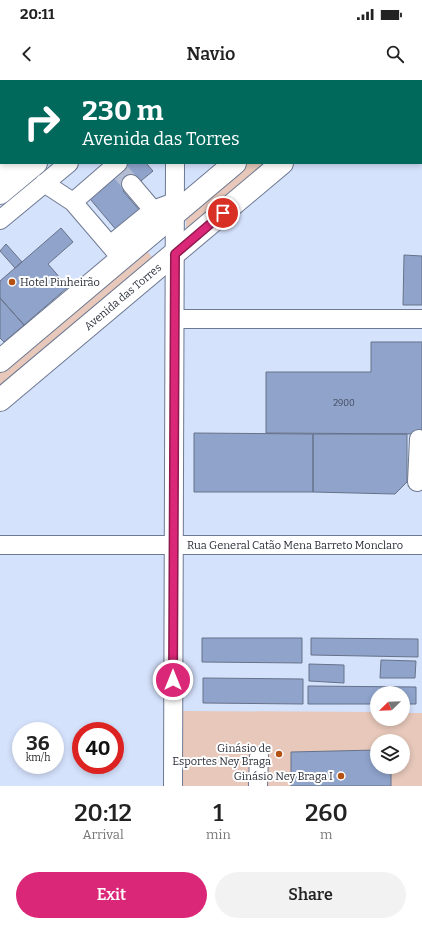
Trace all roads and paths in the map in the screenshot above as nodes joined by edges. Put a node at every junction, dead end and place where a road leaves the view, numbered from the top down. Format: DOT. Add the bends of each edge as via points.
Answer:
graph roads {
  1 [pos="9,164"];
  2 [pos="35,164"];
  3 [pos="69,164"];
  4 [pos="175,164"];
  5 [pos="233,164"];
  6 [pos="281,164"];
  7 [pos="118,166"];
  8 [pos="0,172"];
  9 [pos="44,183"];
  10 [pos="131,184"];
  11 [pos="0,193"];
  12 [pos="73,202"];
  13 [pos="175,207"];
  14 [pos="153,210"];
  15 [pos="0,220"];
  16 [pos="116,252"];
  17 [pos="175,254"];
  18 [pos="175,319"];
  19 [pos="422,320"];
  20 [pos="0,361"];
  21 [pos="0,400"];
  22 [pos="419,439"];
  23 [pos="417,482"];
  24 [pos="0,544"];
  25 [pos="174,545"];
  26 [pos="422,545"];
  27 [pos="258,756"];
  28 [pos="173,786"];
  29 [pos="258,786"];
  1 -- 8 [label="main road"];
  2 -- 11 [label="main road"];
  3 -- 9 [label="street"];
  4 -- 13 [label="street"];
  5 -- 13 [label="main road"];
  6 -- 17 [label="main road, Avenida das Torres"];
  7 -- 12 [label="street"];
  9 -- 12 [label="street"];
  9 -- 15 [label="street"];
  10 -- 14 [label="street"];
  12 -- 16 [label="street"];
  13 -- 14 [label="street"];
  13 -- 16 [label="main road"];
  13 -- 17 [label="street"];
  14 -- 16 [label="street"];
  16 -- 20 [label="main road"];
  17 -- 18 [label="street"];
  17 -- 21 [label="main road, Avenida das Torres"];
  18 -- 19 [label="street"];
  18 -- 25 [label="street"];
  22 -- 23 [label="street"];
  24 -- 25 [label="street, Rua General Catão Mena Barreto Monclaro"];
  25 -- 26 [label="street, Rua General Catão Mena Barreto Monclaro"];
  25 -- 28 [label="street"];
  27 -- 29 [label="street"];
}
